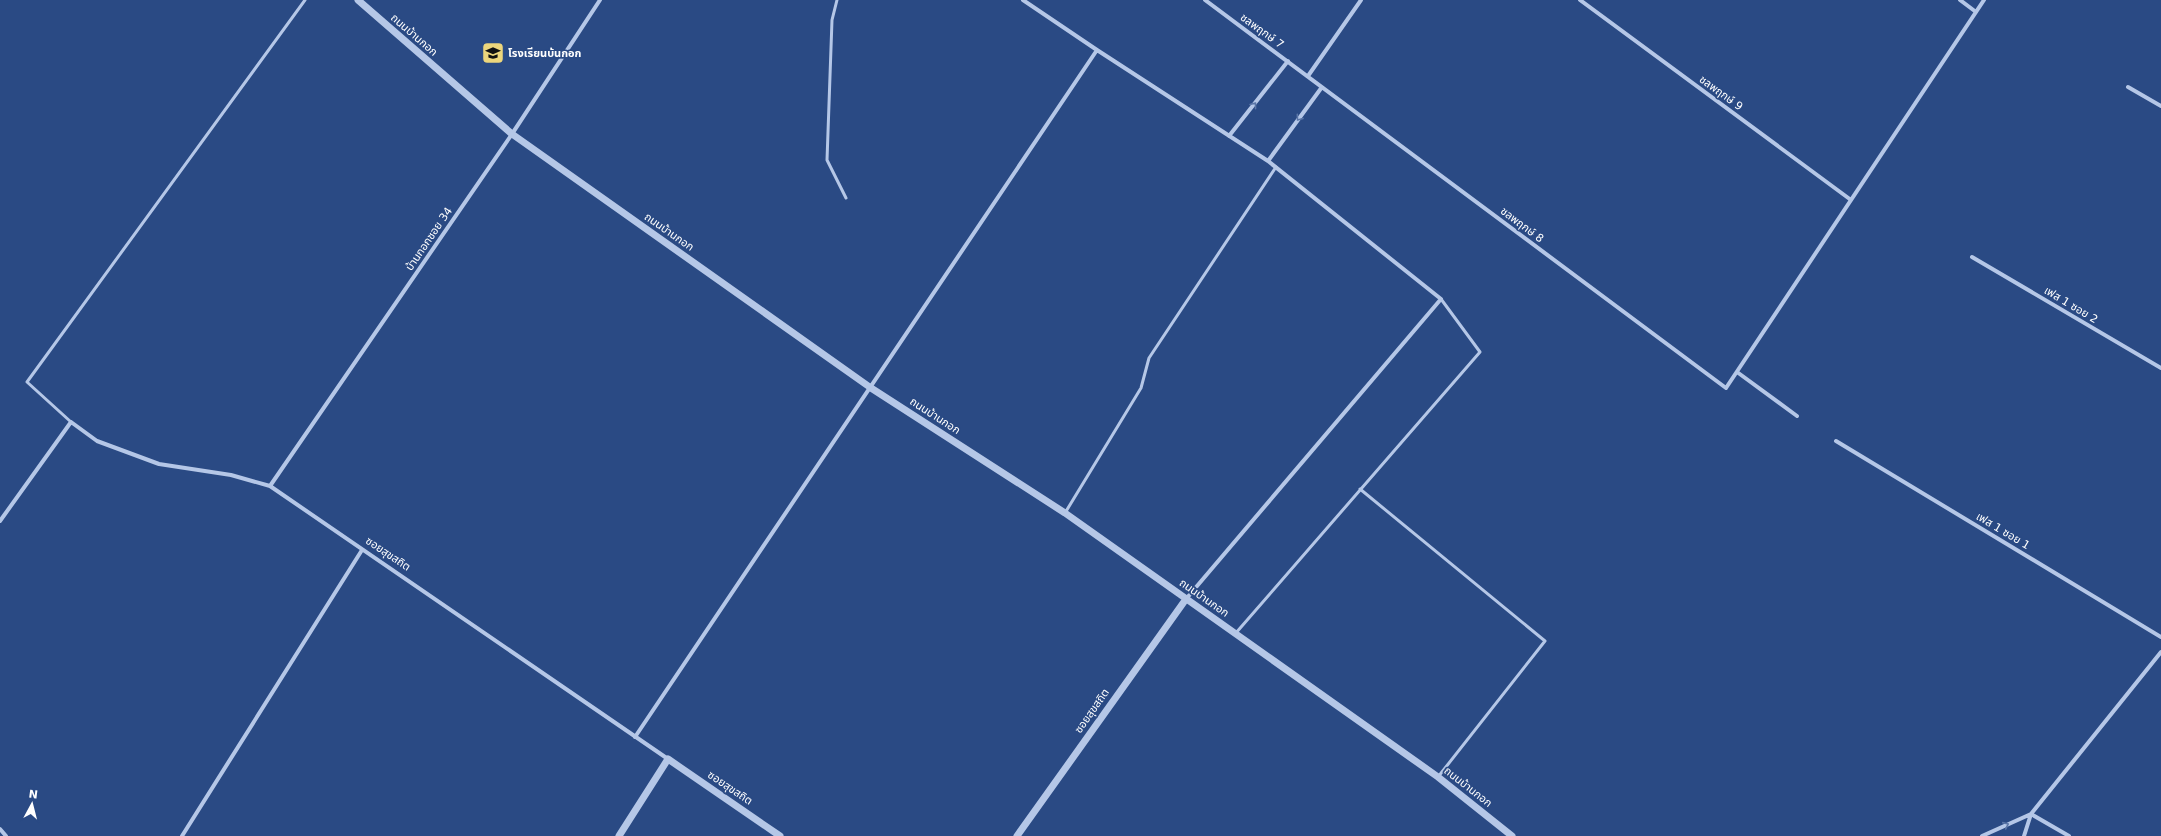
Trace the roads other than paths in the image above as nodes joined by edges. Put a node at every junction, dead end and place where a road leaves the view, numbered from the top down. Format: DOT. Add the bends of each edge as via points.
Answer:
graph roads {
  1 [pos="305,0"];
  2 [pos="358,0"];
  3 [pos="600,0"];
  4 [pos="837,0"];
  5 [pos="1024,0"];
  6 [pos="1205,0"];
  7 [pos="1361,0"];
  8 [pos="1580,0"];
  9 [pos="1960,0"];
  10 [pos="1984,0"];
  11 [pos="1976,12"];
  12 [pos="1097,50"];
  13 [pos="1288,61"];
  14 [pos="1308,76"];
  15 [pos="1322,86"];
  16 [pos="2128,87"];
  17 [pos="2161,106"];
  18 [pos="512,134"];
  19 [pos="1230,136"];
  20 [pos="1268,160"];
  21 [pos="1276,167"];
  22 [pos="846,198"];
  23 [pos="1851,200"];
  24 [pos="1972,256"];
  25 [pos="1441,299"];
  26 [pos="2161,368"];
  27 [pos="1737,372"];
  28 [pos="871,388"];
  29 [pos="1797,416"];
  30 [pos="71,422"];
  31 [pos="1836,441"];
  32 [pos="270,486"];
  33 [pos="1360,489"];
  34 [pos="1065,513"];
  35 [pos="0,521"];
  36 [pos="362,550"];
  37 [pos="1186,599"];
  38 [pos="1235,634"];
  39 [pos="2161,637"];
  40 [pos="2161,652"];
  41 [pos="635,737"];
  42 [pos="668,759"];
  43 [pos="1438,777"];
  44 [pos="2031,814"];
  45 [pos="0,829"];
  46 [pos="6,836"];
  47 [pos="182,836"];
  48 [pos="619,836"];
  49 [pos="780,836"];
  50 [pos="1017,836"];
  51 [pos="1512,836"];
  52 [pos="1982,836"];
  53 [pos="2024,836"];
  54 [pos="2069,836"];
  1 -- 30 [label="lane" via="27,382"];
  2 -- 18 [label="street, ถนนบ้านกอก"];
  3 -- 18 [label="street, บ้านกอกซอย 34"];
  4 -- 22 [label="lane" via="832,20 827,160"];
  5 -- 12 [label="street"];
  6 -- 13 [label="street, ชลพฤกษ์ 7"];
  7 -- 14 [label="street"];
  8 -- 23 [label="street, ชลพฤกษ์ 9"];
  9 -- 11 [label="street"];
  10 -- 11 [label="street"];
  11 -- 23 [label="street"];
  12 -- 19 [label="street"];
  12 -- 28 [label="street"];
  13 -- 14 [label="street, ชลพฤกษ์ 7"];
  19 -- 13 [label="street, one-way"];
  14 -- 15 [label="street, ชลพฤกษ์ 8"];
  15 -- 20 [label="street, one-way"];
  15 -- 27 [label="street, ชลพฤกษ์ 8" via="1726,388"];
  16 -- 17 [label="street"];
  18 -- 28 [label="street, ถนนบ้านกอก"];
  18 -- 32 [label="street, บ้านกอกซอย 34"];
  19 -- 20 [label="street"];
  20 -- 21 [label="street"];
  21 -- 25 [label="street"];
  21 -- 34 [label="lane" via="1149,358 1141,388"];
  23 -- 27 [label="street"];
  24 -- 26 [label="street, เฟส 1 ซอย 2"];
  25 -- 33 [label="lane" via="1480,352"];
  25 -- 37 [label="street"];
  27 -- 29 [label="street"];
  28 -- 34 [label="street, ถนนบ้านกอก"];
  28 -- 41 [label="street"];
  30 -- 32 [label="street, ซอยสุขสถิต" via="98,441 159,464 231,475"];
  30 -- 35 [label="street"];
  31 -- 39 [label="street, เฟส 1 ซอย 1"];
  32 -- 36 [label="street, ซอยสุขสถิต"];
  33 -- 38 [label="lane"];
  33 -- 43 [label="lane" via="1544,641"];
  34 -- 37 [label="street, ถนนบ้านกอก"];
  36 -- 41 [label="street, ซอยสุขสถิต"];
  36 -- 47 [label="street"];
  37 -- 38 [label="street, ถนนบ้านกอก"];
  37 -- 50 [label="street, ซอยสุขสถิต"];
  38 -- 43 [label="street, ถนนบ้านกอก"];
  40 -- 44 [label="street"];
  41 -- 42 [label="street, ซอยสุขสถิต"];
  42 -- 48 [label="street"];
  42 -- 49 [label="street, ซอยสุขสถิต"];
  43 -- 51 [label="street, ถนนบ้านกอก"];
  52 -- 44 [label="street, one-way"];
  44 -- 53 [label="street"];
  44 -- 54 [label="street"];
  45 -- 46 [label="street"];
}
